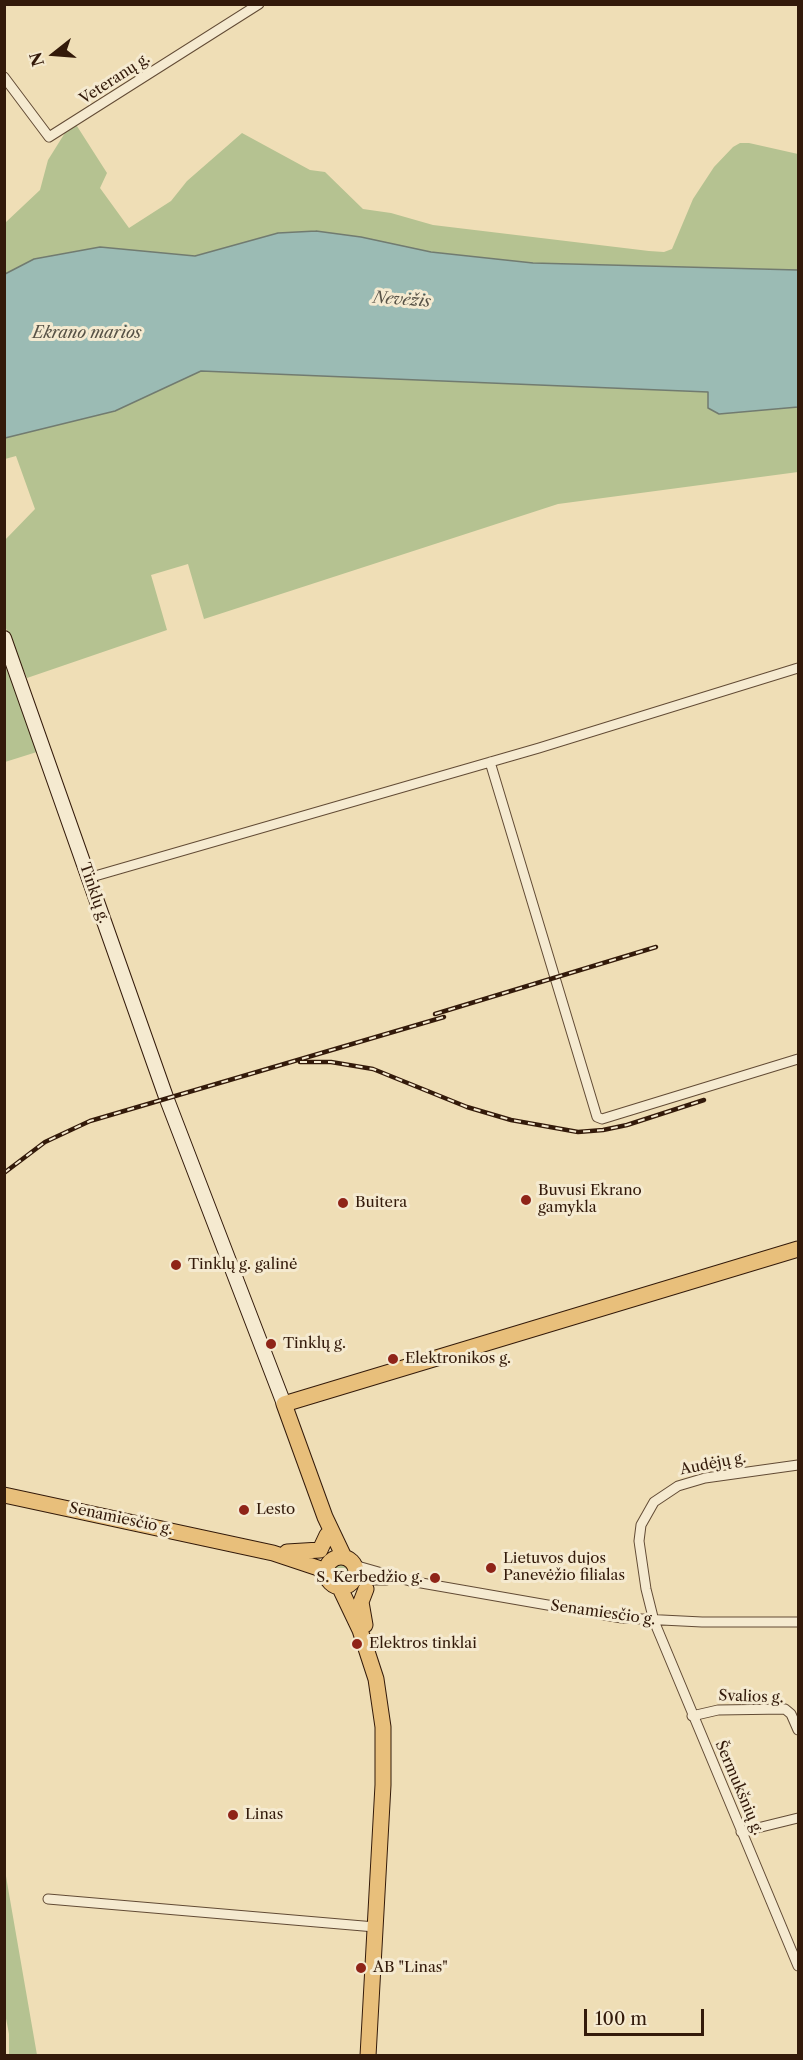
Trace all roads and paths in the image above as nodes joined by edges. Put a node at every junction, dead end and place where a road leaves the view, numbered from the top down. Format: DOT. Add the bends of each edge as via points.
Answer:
graph roads {
  1 [pos="259,4"];
  2 [pos="4,77"];
  3 [pos="4,638"];
  4 [pos="798,668"];
  5 [pos="490,762"];
  6 [pos="88,878"];
  7 [pos="798,1059"];
  8 [pos="798,1249"];
  9 [pos="284,1404"];
  10 [pos="798,1466"];
  11 [pos="4,1495"];
  12 [pos="325,1517"];
  13 [pos="278,1553"];
  14 [pos="339,1569"];
  15 [pos="406,1582"];
  16 [pos="366,1589"];
  17 [pos="654,1621"];
  18 [pos="798,1622"];
  19 [pos="370,1661"];
  20 [pos="692,1716"];
  21 [pos="798,1730"];
  22 [pos="798,1818"];
  23 [pos="741,1832"];
  24 [pos="48,1899"];
  25 [pos="375,1927"];
  26 [pos="798,1939"];
  27 [pos="788,1941"];
  28 [pos="798,1966"];
  29 [pos="369,2055"];
  1 -- 2 [label="street, Veteranų g." via="50,137"];
  3 -- 6 [label="main road, Tinklų g."];
  4 -- 5 [label="street"];
  5 -- 6 [label="street"];
  5 -- 7 [label="street" via="597,1117 602,1119"];
  6 -- 9 [label="main road, Tinklų g." via="174,1119"];
  8 -- 9 [label="main road"];
  9 -- 12 [label="main road, Tinklų g."];
  10 -- 17 [label="street, Audėjų g." via="705,1478 678,1486 654,1502 641,1525 639,1541"];
  11 -- 13 [label="main road, Senamiesčio g."];
  12 -- 14 [label="main road, Tinklų g."];
  12 -- 14 [label="main road, Tinklų g."];
  13 -- 14 [label="main road, Senamiesčio g."];
  13 -- 14 [label="main road, Senamiesčio g." via="318,1568"];
  14 -- 15 [label="street, Senamiesčio g."];
  14 -- 15 [label="street, Senamiesčio g."];
  14 -- 19 [label="main road"];
  15 -- 16 [label="street, Senamiesčio g."];
  15 -- 17 [label="street, Senamiesčio g."];
  16 -- 19 [label="main road" via="361,1609"];
  17 -- 18 [label="street, Senamiesčio g."];
  17 -- 20 [label="street, Šermukšnių g."];
  19 -- 25 [label="main road" via="379,1692 384,1745"];
  20 -- 21 [label="street, Svalios g." via="718,1710 784,1709 792,1714"];
  20 -- 23 [label="street, Šermukšnių g."];
  22 -- 23 [label="street"];
  23 -- 27 [label="street, Šermukšnių g."];
  24 -- 25 [label="street"];
  25 -- 29 [label="main road"];
  26 -- 27 [label="street"];
  27 -- 28 [label="street, Šermukšnių g."];
}
